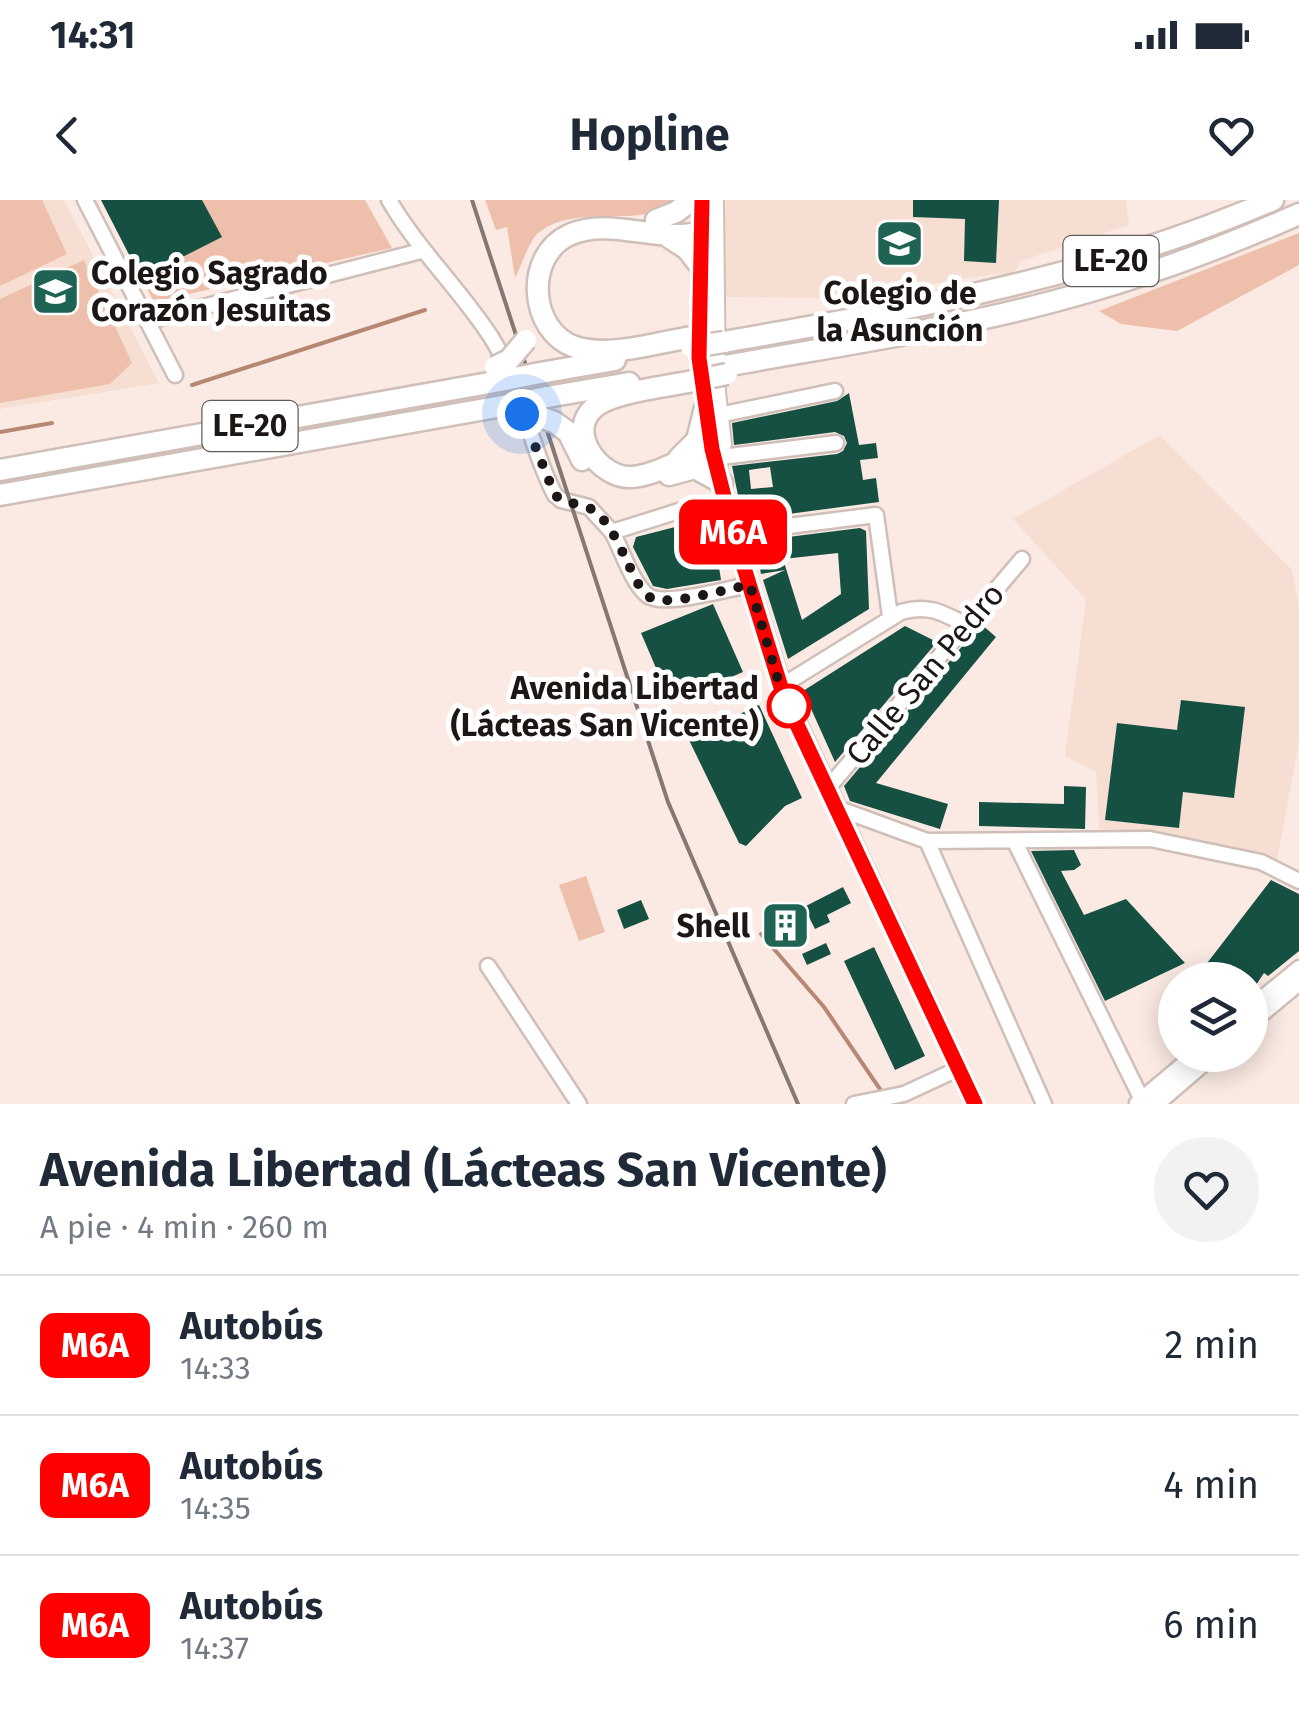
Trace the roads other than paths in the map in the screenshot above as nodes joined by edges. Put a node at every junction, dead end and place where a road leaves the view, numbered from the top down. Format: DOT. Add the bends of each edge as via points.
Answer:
graph roads {
  1 [pos="84,200"];
  2 [pos="389,200"];
  3 [pos="692,200"];
  4 [pos="1272,200"];
  5 [pos="710,203"];
  6 [pos="1299,214"];
  7 [pos="660,228"];
  8 [pos="701,230"];
  9 [pos="421,251"];
  10 [pos="700,266"];
  11 [pos="148,321"];
  12 [pos="720,331"];
  13 [pos="691,342"];
  14 [pos="497,365"];
  15 [pos="176,375"];
  16 [pos="693,376"];
  17 [pos="835,391"];
  18 [pos="510,411"];
  19 [pos="836,443"];
  20 [pos="717,445"];
  21 [pos="676,466"];
  22 [pos="0,470"];
  23 [pos="0,495"];
  24 [pos="701,504"];
  25 [pos="612,532"];
  26 [pos="733,532"];
  27 [pos="1022,559"];
  28 [pos="750,585"];
  29 [pos="890,616"];
  30 [pos="966,625"];
  31 [pos="780,687"];
  32 [pos="828,788"];
  33 [pos="837,808"];
  34 [pos="927,840"];
  35 [pos="1015,842"];
  36 [pos="1299,881"];
  37 [pos="488,966"];
  38 [pos="1299,968"];
  39 [pos="1298,985"];
  40 [pos="1268,993"];
  41 [pos="1268,1009"];
  42 [pos="958,1069"];
  43 [pos="1176,1072"];
  44 [pos="1189,1072"];
  45 [pos="1144,1103"];
  46 [pos="579,1104"];
  47 [pos="854,1104"];
  48 [pos="974,1104"];
  49 [pos="1044,1104"];
  1 -- 11 [label="street"];
  2 -- 9 [label="street"];
  3 -- 7 [label="highway"];
  4 -- 12 [label="highway, LE-20" via="1098,264 943,303"];
  5 -- 8 [label="main road"];
  5 -- 12 [label="main road"];
  6 -- 16 [label="highway, LE-20, bridge" via="1106,287"];
  7 -- 8 [label="highway"];
  7 -- 10 [label="highway"];
  7 -- 13 [label="highway" via="566,236 542,266 540,311 556,337 590,351"];
  7 -- 14 [label="highway, bridge" via="596,218 556,230 531,269 526,340"];
  8 -- 10 [label="main road"];
  8 -- 12 [label="main road" via="708,238 708,315"];
  9 -- 11 [label="street"];
  9 -- 14 [label="street"];
  10 -- 20 [label="main road" via="699,358"];
  11 -- 15 [label="street"];
  12 -- 13 [label="highway, LE-20, bridge"];
  12 -- 20 [label="main road"];
  13 -- 14 [label="highway, LE-20, bridge" via="540,374"];
  14 -- 22 [label="highway, LE-20" via="237,428"];
  14 -- 25 [label="street" via="555,495 589,508"];
  16 -- 18 [label="highway, LE-20, bridge" via="547,397"];
  16 -- 21 [label="highway" via="604,401 583,426 590,452 615,475"];
  17 -- 20 [label="street"];
  18 -- 21 [label="highway, bridge" via="568,432 588,468 609,484 639,487"];
  18 -- 23 [label="highway, LE-20"];
  19 -- 20 [label="street"];
  20 -- 21 [label="highway"];
  20 -- 21 [label="highway" via="695,468"];
  20 -- 21 [label="highway" via="697,440"];
  20 -- 26 [label="main road"];
  24 -- 25 [label="street"];
  25 -- 28 [label="street" via="651,598"];
  26 -- 28 [label="main road"];
  26 -- 29 [label="street" via="876,514"];
  27 -- 30 [label="street, Calle San Pedro"];
  28 -- 31 [label="main road"];
  29 -- 30 [label="street" via="935,609"];
  29 -- 31 [label="street"];
  30 -- 32 [label="street, Calle San Pedro"];
  31 -- 32 [label="main road"];
  32 -- 33 [label="main road"];
  33 -- 34 [label="street"];
  33 -- 42 [label="main road"];
  34 -- 35 [label="street"];
  34 -- 49 [label="street"];
  35 -- 36 [label="street" via="1150,839 1261,862"];
  35 -- 45 [label="street"];
  37 -- 46 [label="street"];
  38 -- 40 [label="street"];
  39 -- 41 [label="street"];
  42 -- 47 [label="street"];
  42 -- 48 [label="main road"];
  43 -- 45 [label="street"];
  44 -- 45 [label="street"];
}
